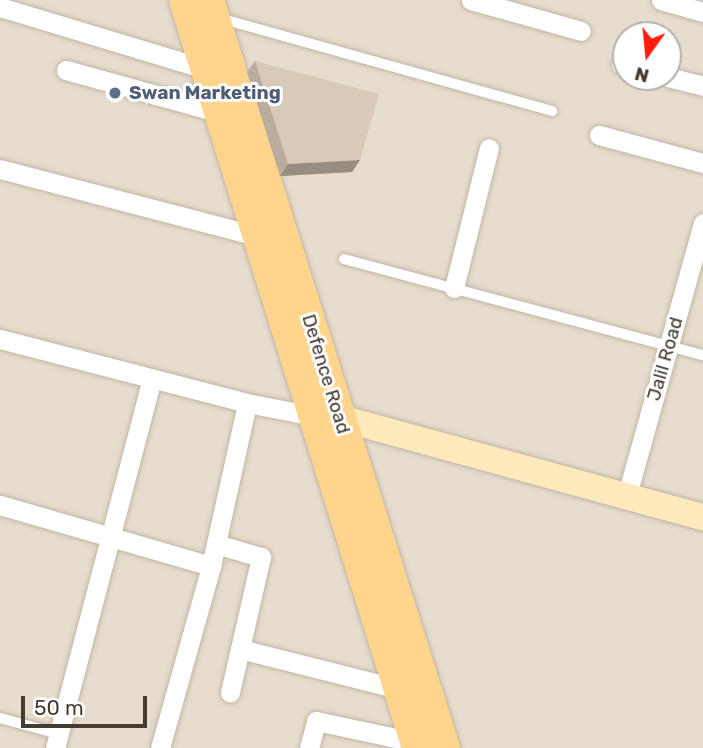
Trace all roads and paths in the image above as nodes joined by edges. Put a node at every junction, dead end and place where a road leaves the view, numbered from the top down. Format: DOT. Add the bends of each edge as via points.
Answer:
graph roads {
  1 [pos="184,0"];
  2 [pos="471,0"];
  3 [pos="661,0"];
  4 [pos="498,4"];
  5 [pos="0,7"];
  6 [pos="212,8"];
  7 [pos="703,12"];
  8 [pos="581,31"];
  9 [pos="66,70"];
  10 [pos="682,81"];
  11 [pos="703,86"];
  12 [pos="219,88"];
  13 [pos="552,111"];
  14 [pos="599,135"];
  15 [pos="489,148"];
  16 [pos="703,163"];
  17 [pos="0,169"];
  18 [pos="703,223"];
  19 [pos="261,237"];
  20 [pos="344,259"];
  21 [pos="454,288"];
  22 [pos="0,339"];
  23 [pos="669,344"];
  24 [pos="703,355"];
  25 [pos="152,379"];
  26 [pos="322,401"];
  27 [pos="247,403"];
  28 [pos="627,495"];
  29 [pos="0,505"];
  30 [pos="703,517"];
  31 [pos="110,537"];
  32 [pos="216,544"];
  33 [pos="211,566"];
  34 [pos="240,649"];
  35 [pos="407,685"];
  36 [pos="230,692"];
  37 [pos="0,718"];
  38 [pos="57,741"];
  39 [pos="416,745"];
  40 [pos="160,748"];
  41 [pos="309,748"];
  42 [pos="444,748"];
  1 -- 12 [label="main road, Defence Road"];
  2 -- 4 [label="street"];
  3 -- 7 [label="street"];
  4 -- 8 [label="street"];
  5 -- 12 [label="street"];
  6 -- 12 [label="main road, Defence Road"];
  6 -- 13 [label="lane"];
  9 -- 12 [label="street"];
  10 -- 11 [label="street"];
  12 -- 19 [label="main road, Defence Road"];
  12 -- 26 [label="main road, Defence Road"];
  14 -- 16 [label="street"];
  15 -- 21 [label="street"];
  17 -- 19 [label="street"];
  18 -- 23 [label="street, Jalil Road"];
  19 -- 26 [label="main road, Defence Road"];
  20 -- 21 [label="lane"];
  21 -- 23 [label="lane"];
  22 -- 25 [label="street"];
  23 -- 24 [label="lane"];
  23 -- 28 [label="street, Jalil Road"];
  25 -- 27 [label="street"];
  25 -- 31 [label="street"];
  26 -- 27 [label="street"];
  26 -- 28 [label="street"];
  26 -- 35 [label="main road, Defence Road"];
  27 -- 32 [label="street"];
  28 -- 30 [label="street"];
  29 -- 31 [label="street"];
  31 -- 33 [label="street"];
  31 -- 38 [label="street"];
  32 -- 33 [label="street"];
  32 -- 34 [label="street" via="261,557"];
  33 -- 40 [label="street"];
  34 -- 35 [label="street"];
  34 -- 36 [label="street"];
  35 -- 39 [label="main road, Defence Road"];
  35 -- 42 [label="main road, Defence Road"];
  37 -- 38 [label="lane"];
  39 -- 41 [label="street" via="316,721"];
}
